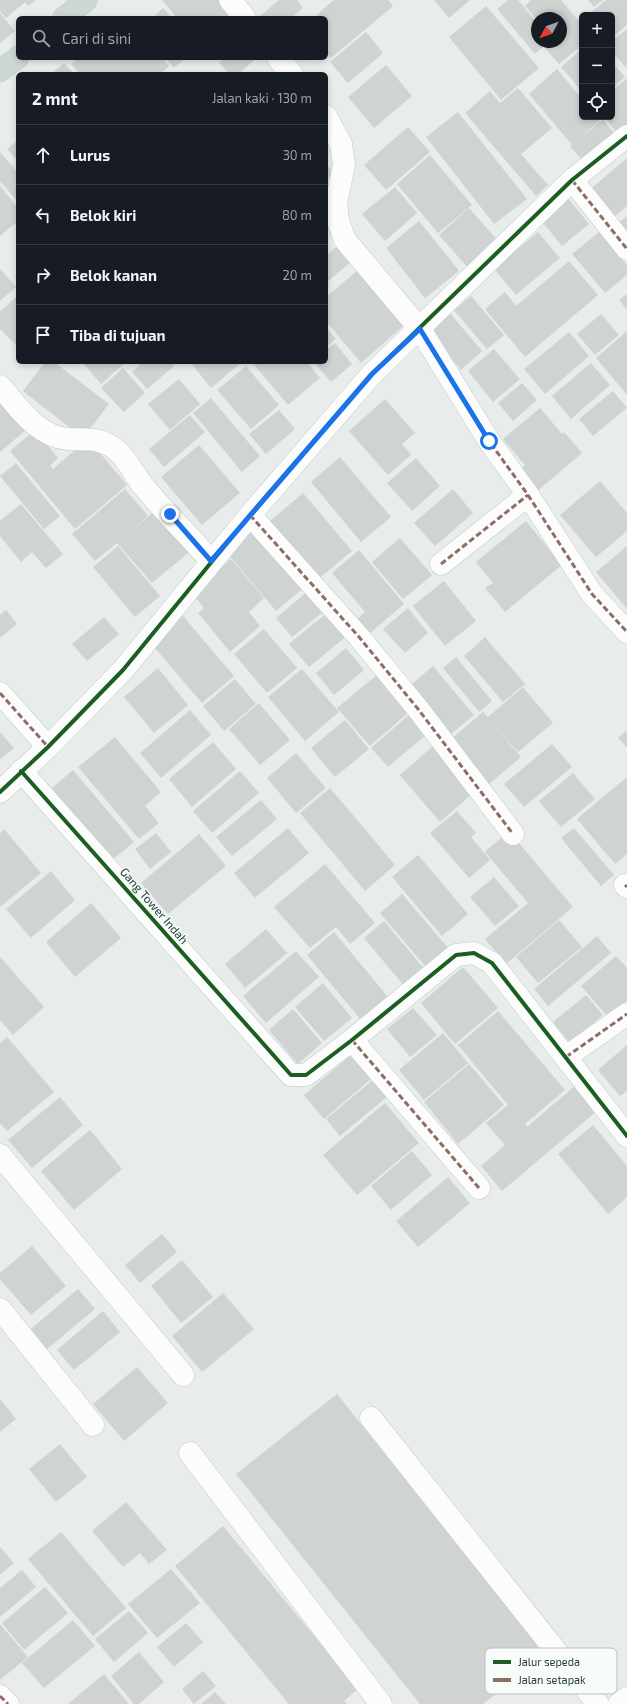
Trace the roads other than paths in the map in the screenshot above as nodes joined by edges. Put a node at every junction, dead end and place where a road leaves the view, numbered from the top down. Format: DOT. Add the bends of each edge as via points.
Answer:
graph roads {
  1 [pos="86,0"];
  2 [pos="230,0"];
  3 [pos="66,16"];
  4 [pos="243,16"];
  5 [pos="16,58"];
  6 [pos="280,60"];
  7 [pos="0,72"];
  8 [pos="290,72"];
  9 [pos="328,120"];
  10 [pos="627,136"];
  11 [pos="572,180"];
  12 [pos="627,249"];
  13 [pos="420,329"];
  14 [pos="0,386"];
  15 [pos="528,495"];
  16 [pos="250,515"];
  17 [pos="211,561"];
  18 [pos="441,564"];
  19 [pos="627,632"];
  20 [pos="0,693"];
  21 [pos="48,747"];
  22 [pos="21,771"];
  23 [pos="0,792"];
  24 [pos="513,834"];
  25 [pos="627,1014"];
  26 [pos="352,1040"];
  27 [pos="566,1057"];
  28 [pos="627,1136"];
  29 [pos="0,1155"];
  30 [pos="479,1188"];
  31 [pos="0,1309"];
  32 [pos="183,1375"];
  33 [pos="371,1418"];
  34 [pos="93,1425"];
  35 [pos="190,1453"];
  36 [pos="554,1648"];
  37 [pos="590,1694"];
  38 [pos="0,1696"];
  39 [pos="8,1704"];
  40 [pos="381,1704"];
  41 [pos="598,1704"];
  1 -- 3 [label="main road"];
  2 -- 4 [label="street"];
  5 -- 7 [label="main road"];
  6 -- 8 [label="street"];
  9 -- 13 [label="street" via="341,144 344,165 336,203 344,240"];
  10 -- 11 [label="street"];
  11 -- 12 [label="street"];
  11 -- 13 [label="street"];
  13 -- 15 [label="street" via="489,441"];
  13 -- 16 [label="street" via="372,374"];
  14 -- 17 [label="street" via="30,421 50,434 66,439 91,438 119,452 144,487"];
  15 -- 18 [label="street"];
  15 -- 19 [label="street" via="592,594"];
  16 -- 17 [label="street"];
  16 -- 24 [label="street" via="359,637 418,709"];
  17 -- 21 [label="street" via="123,670"];
  20 -- 21 [label="street"];
  21 -- 22 [label="street"];
  22 -- 23 [label="street"];
  22 -- 26 [label="street, Gang Tower Indah" via="291,1075 306,1076"];
  25 -- 27 [label="street"];
  26 -- 27 [label="street, Gang Tower Indah" via="456,955 474,953 492,963"];
  26 -- 30 [label="street"];
  27 -- 28 [label="street, Gang Tower Indah"];
  29 -- 32 [label="street"];
  31 -- 34 [label="street"];
  33 -- 36 [label="street"];
  35 -- 40 [label="street"];
  37 -- 41 [label="street"];
  38 -- 39 [label="street"];
}
